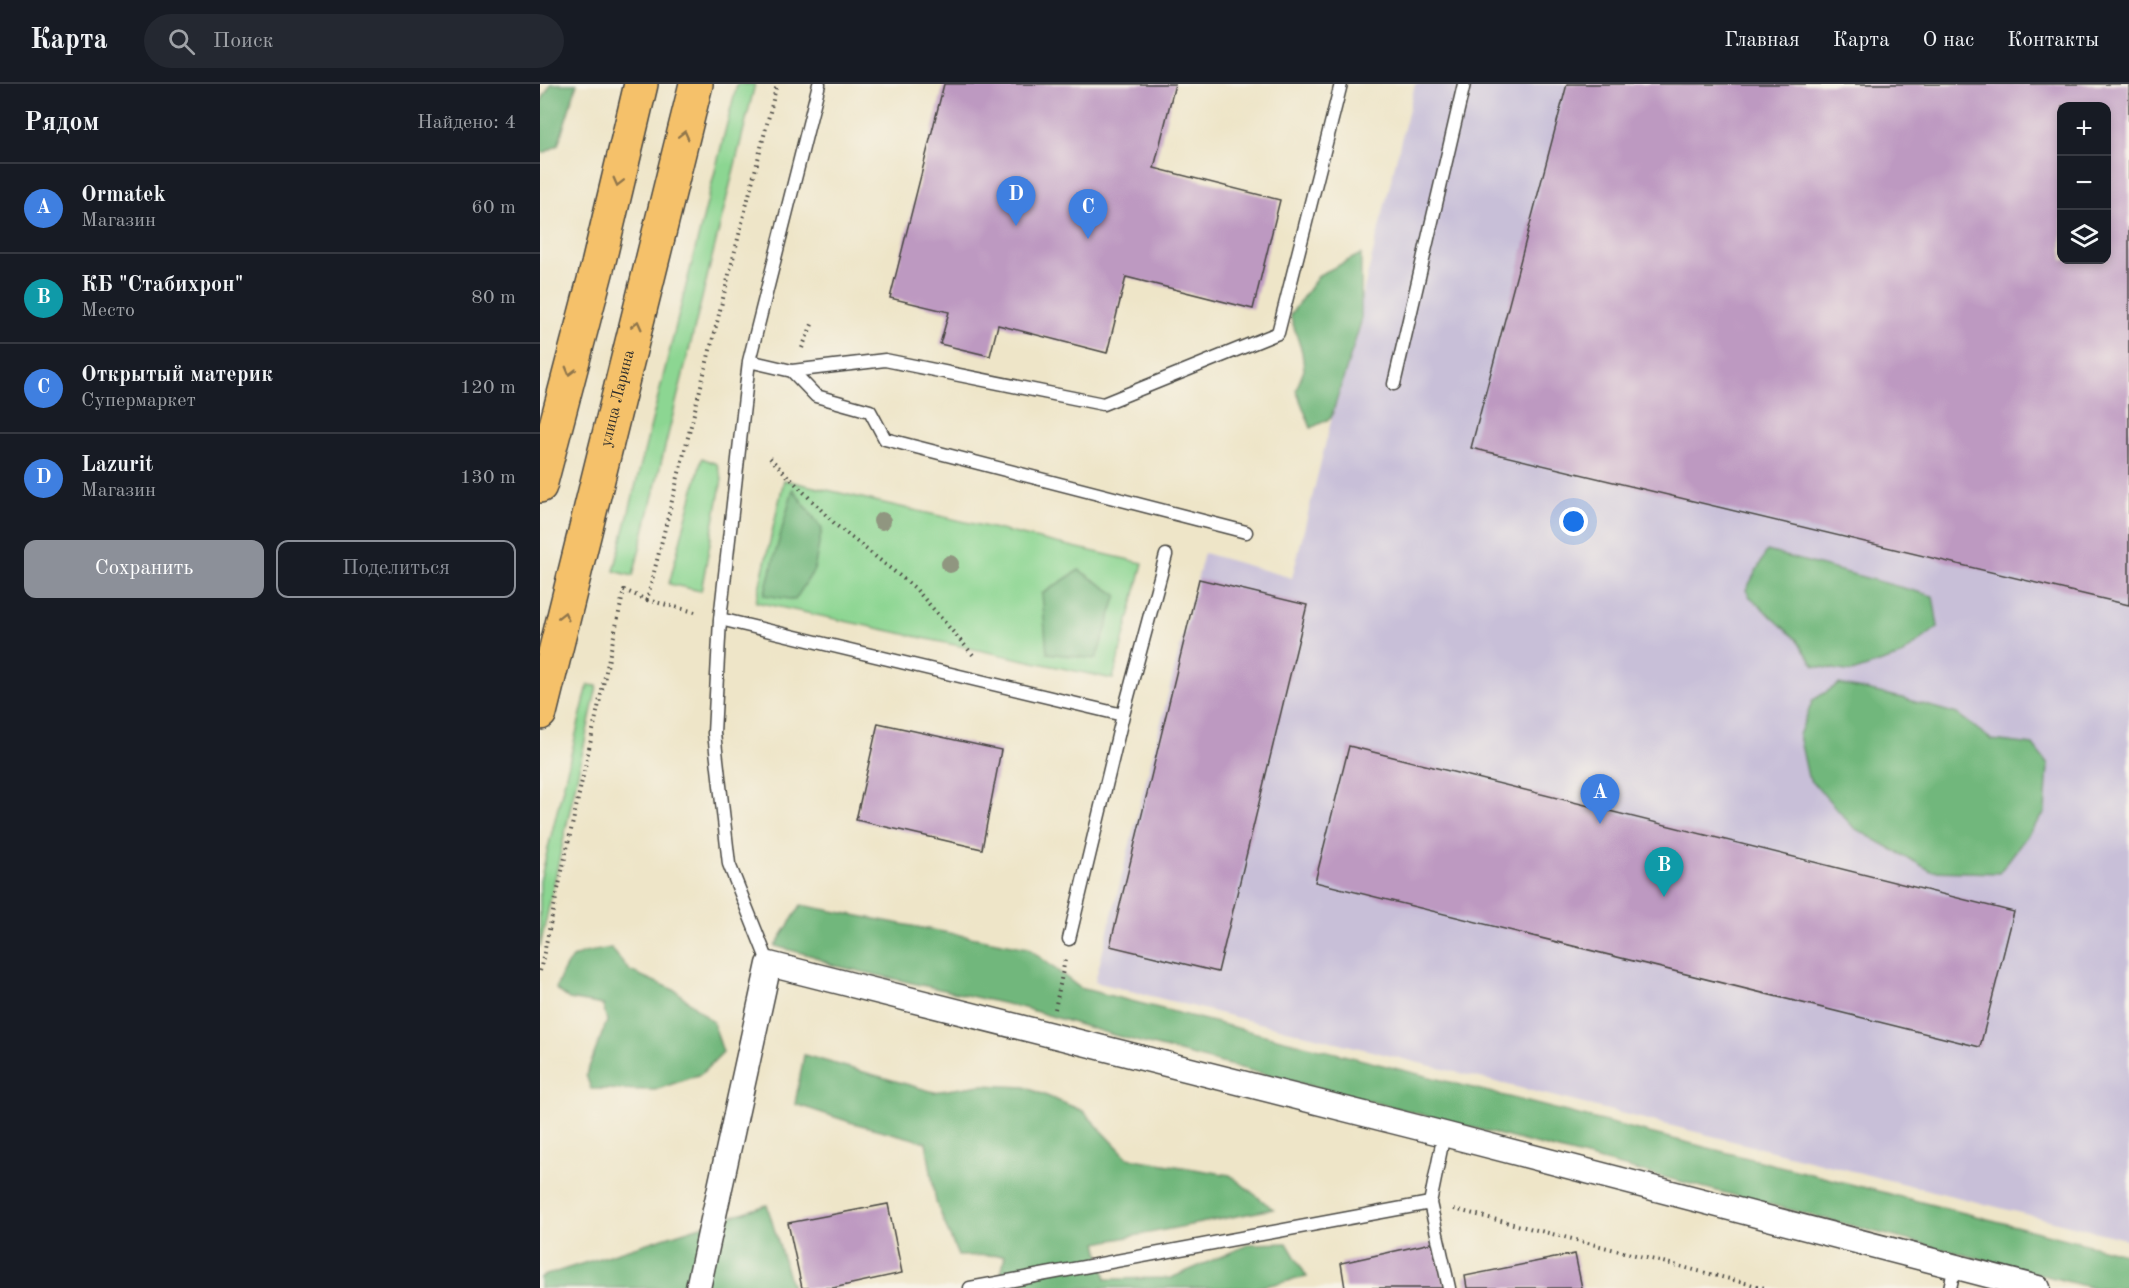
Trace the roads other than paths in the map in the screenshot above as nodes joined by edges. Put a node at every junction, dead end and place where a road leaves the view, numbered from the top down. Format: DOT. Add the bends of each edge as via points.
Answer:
graph roads {
  1 [pos="641,84"];
  2 [pos="696,84"];
  3 [pos="819,84"];
  4 [pos="1341,84"];
  5 [pos="1464,84"];
  6 [pos="749,361"];
  7 [pos="792,371"];
  8 [pos="1394,384"];
  9 [pos="540,486"];
  10 [pos="1246,532"];
  11 [pos="1166,555"];
  12 [pos="720,619"];
  13 [pos="540,713"];
  14 [pos="1123,715"];
  15 [pos="1070,939"];
  16 [pos="769,964"];
  17 [pos="1444,1134"];
  18 [pos="1430,1203"];
  19 [pos="1952,1277"];
  20 [pos="698,1288"];
  21 [pos="970,1288"];
  22 [pos="1449,1288"];
  23 [pos="2038,1288"];
  1 -- 9 [label="main road, one-way"];
  13 -- 2 [label="main road, улица Ларина, one-way"];
  3 -- 6 [label="lane"];
  4 -- 7 [label="lane" via="1278,333 1103,404 885,360"];
  5 -- 8 [label="lane"];
  6 -- 7 [label="lane"];
  6 -- 12 [label="lane"];
  7 -- 10 [label="lane" via="816,396 870,411 885,439"];
  11 -- 14 [label="lane"];
  12 -- 14 [label="lane"];
  12 -- 16 [label="lane" via="714,733 729,864"];
  14 -- 15 [label="lane"];
  16 -- 17 [label="street"];
  16 -- 20 [label="street"];
  17 -- 18 [label="lane"];
  17 -- 19 [label="street"];
  18 -- 21 [label="lane"];
  18 -- 22 [label="lane"];
  19 -- 23 [label="street"];
}
